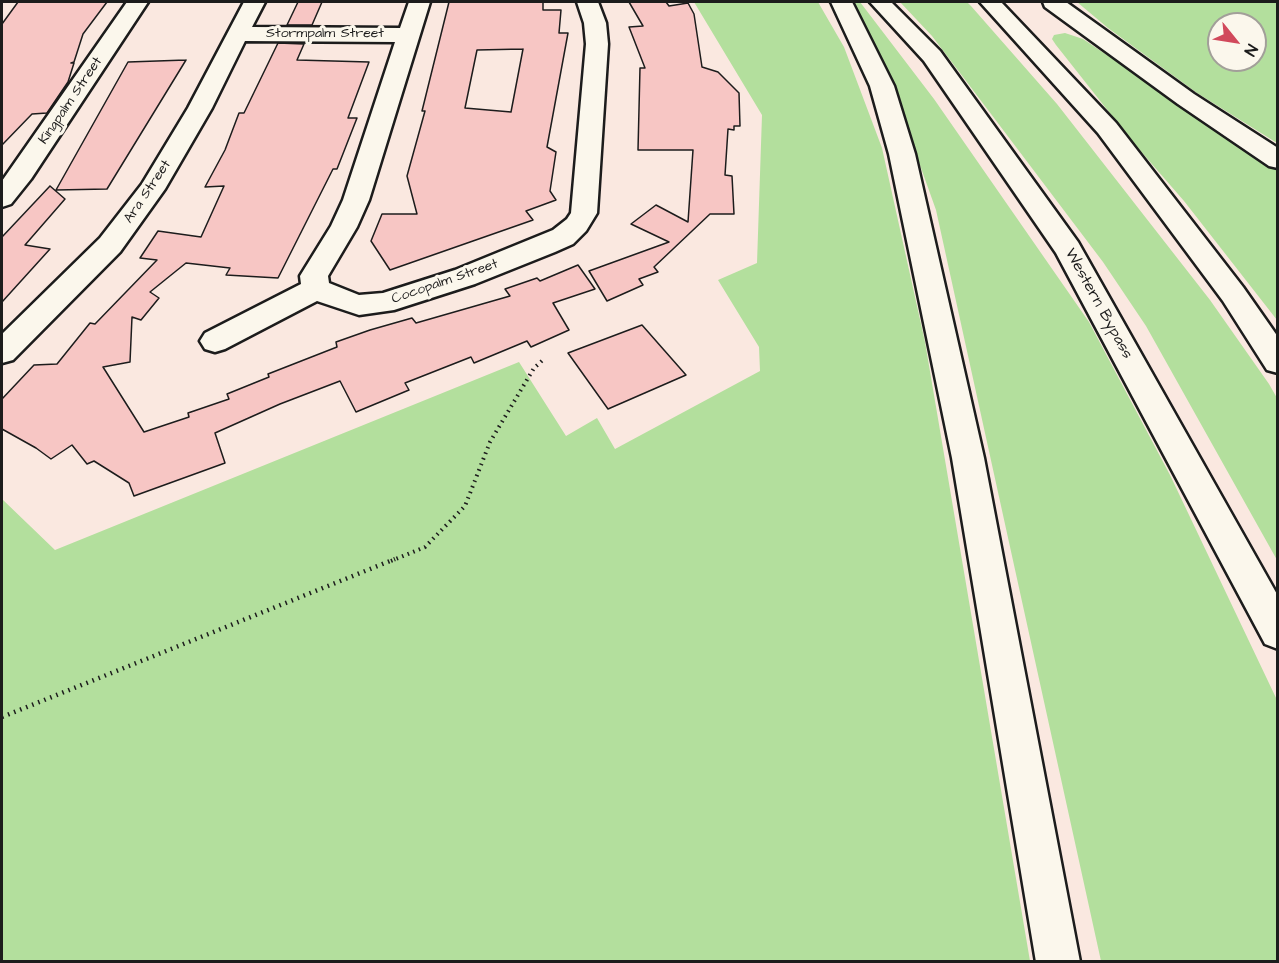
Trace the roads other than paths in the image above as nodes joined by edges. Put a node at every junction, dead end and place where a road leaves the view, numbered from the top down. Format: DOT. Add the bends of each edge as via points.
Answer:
graph roads {
  1 [pos="137,2"];
  2 [pos="254,2"];
  3 [pos="419,2"];
  4 [pos="588,2"];
  5 [pos="840,2"];
  6 [pos="880,2"];
  7 [pos="990,2"];
  8 [pos="1053,2"];
  9 [pos="239,34"];
  10 [pos="410,35"];
  11 [pos="1278,160"];
  12 [pos="2,198"];
  13 [pos="316,289"];
  14 [pos="215,341"];
  15 [pos="2,352"];
  16 [pos="1278,362"];
  17 [pos="1278,632"];
  18 [pos="1058,962"];
  1 -- 12 [label="main road, Kingpalm Street"];
  2 -- 9 [label="main road, Ara Street"];
  3 -- 10 [label="main road"];
  4 -- 13 [label="main road, Cocopalm Street" via="597,44 584,213 577,225 564,237 545,245 384,303 360,305"];
  5 -- 18 [label="main road" via="882,86 902,154 968,458"];
  6 -- 17 [label="main road, Western Bypass" via="932,56 1068,249"];
  7 -- 16 [label="main road" via="1107,128 1233,294"];
  8 -- 11 [label="main road"];
  9 -- 10 [label="main road, Stormpalm Street"];
  9 -- 15 [label="main road, Ara Street" via="194,118 135,213 110,245"];
  10 -- 13 [label="main road" via="351,214 314,276"];
  13 -- 14 [label="main road"];
}
